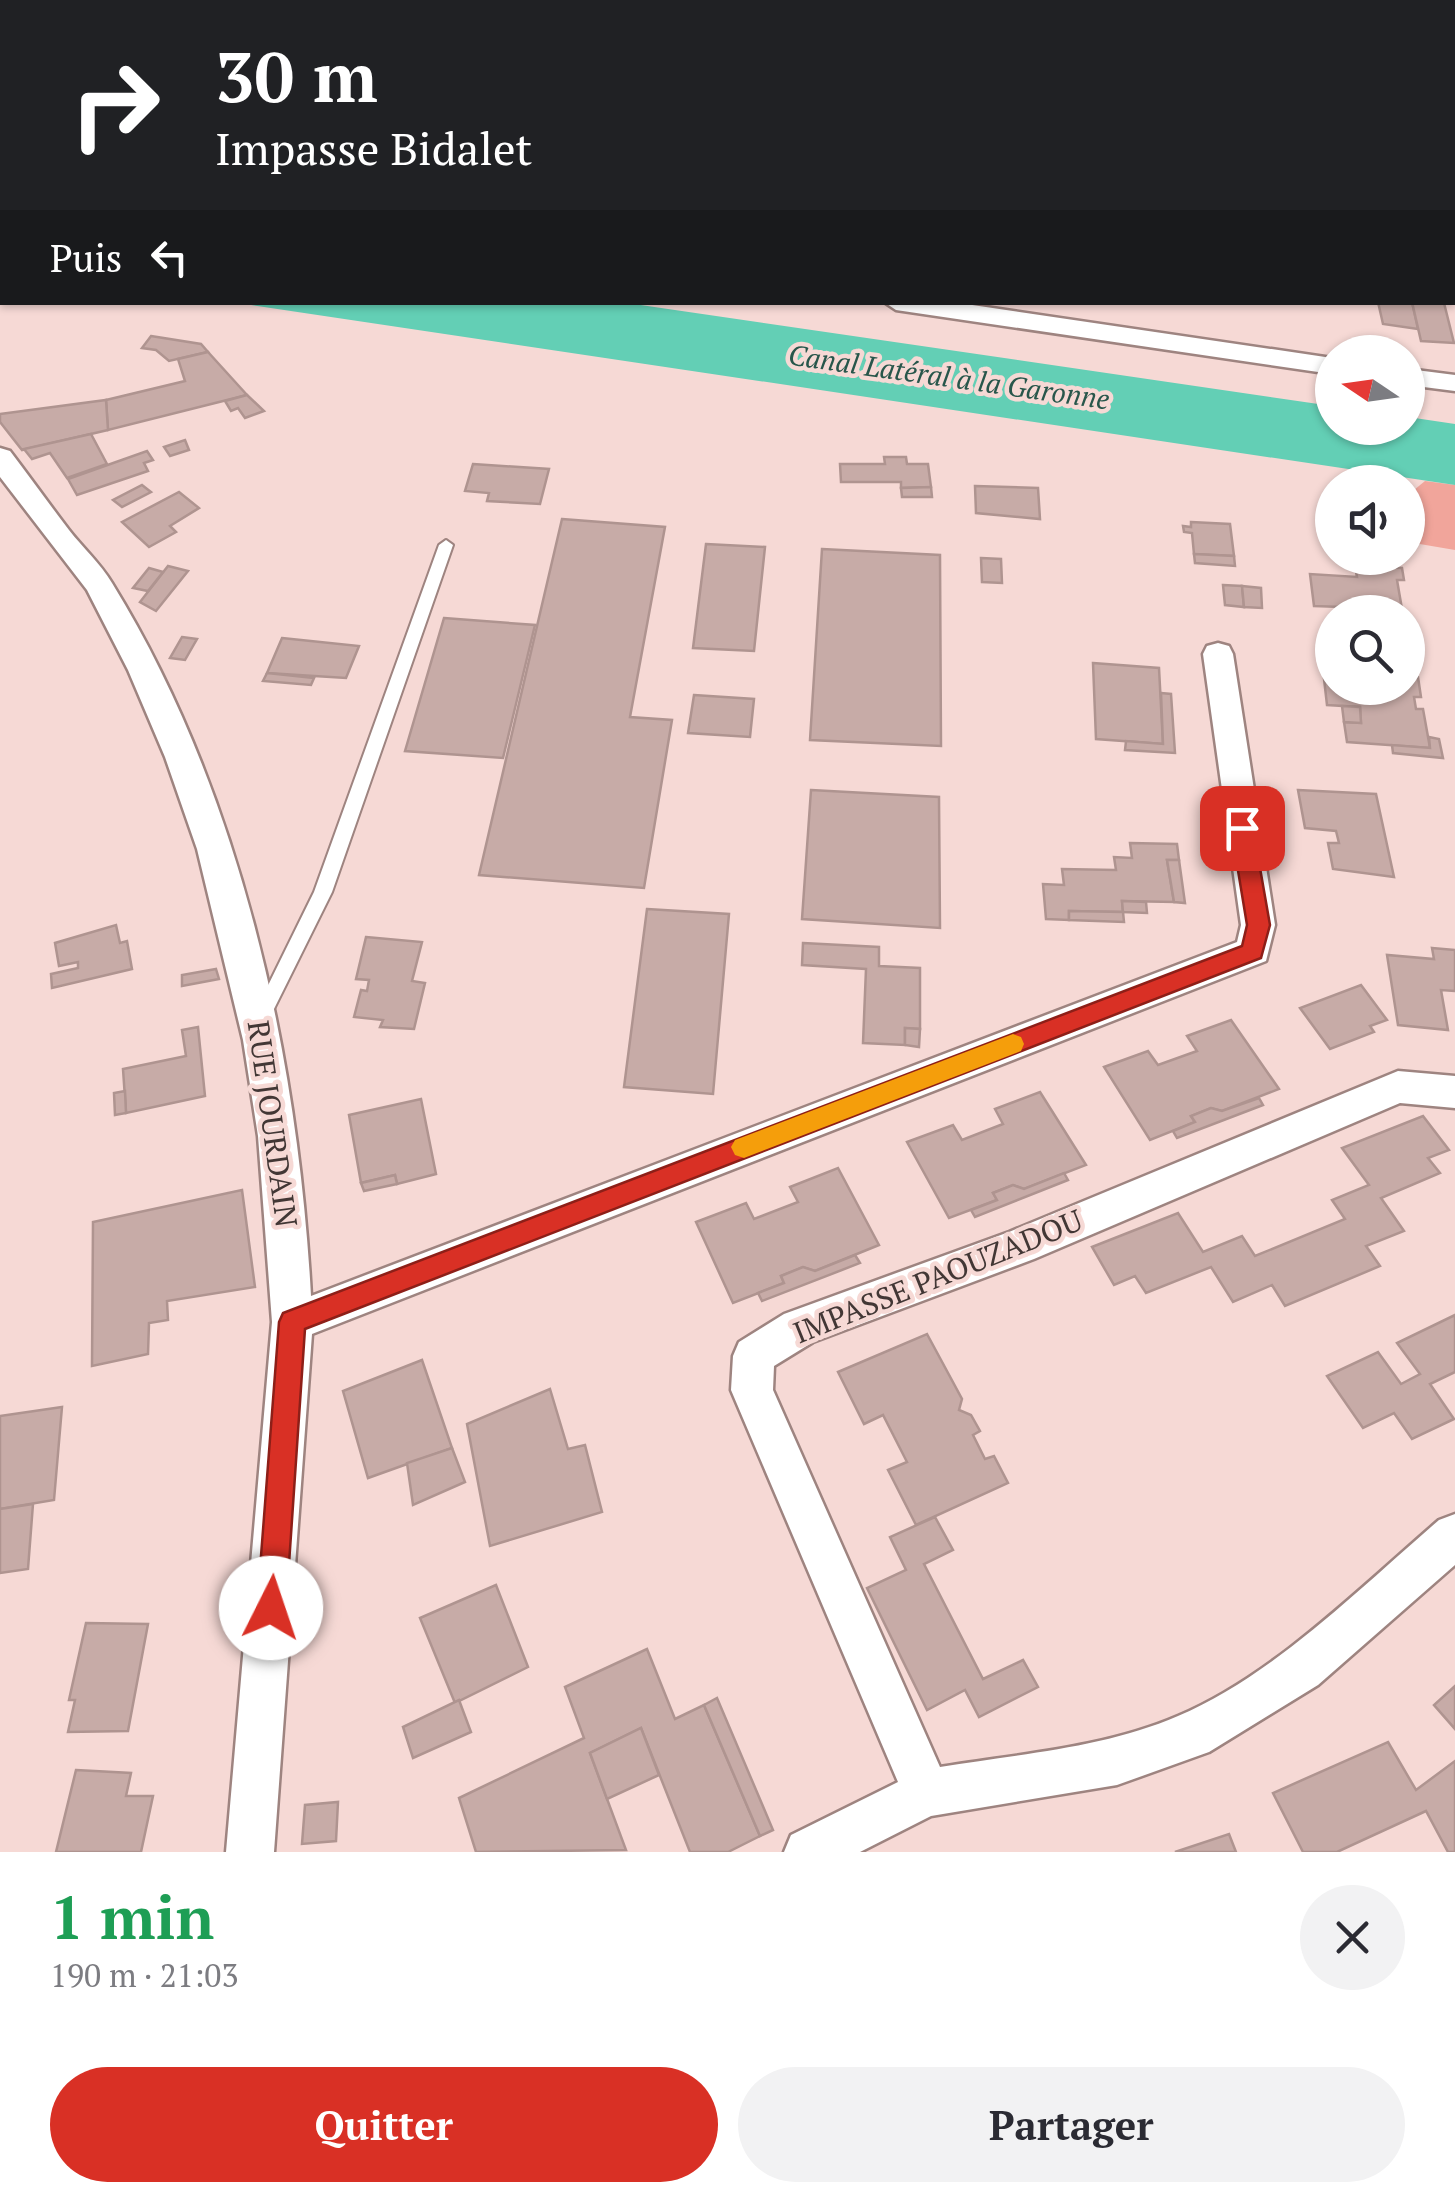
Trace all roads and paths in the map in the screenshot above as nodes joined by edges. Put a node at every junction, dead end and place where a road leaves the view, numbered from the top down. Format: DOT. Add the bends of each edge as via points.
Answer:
graph roads {
  1 [pos="916,305"];
  2 [pos="1315,364"];
  3 [pos="1425,379"];
  4 [pos="1455,383"];
  5 [pos="0,457"];
  6 [pos="446,546"];
  7 [pos="1218,654"];
  8 [pos="260,1021"];
  9 [pos="1455,1092"];
  10 [pos="292,1322"];
  11 [pos="1455,1536"];
  12 [pos="927,1792"];
  13 [pos="250,1852"];
  14 [pos="808,1852"];
  1 -- 2 [label="street"];
  3 -- 4 [label="street"];
  5 -- 8 [label="street, RUE JOURDAIN" via="100,586 132,649 184,762"];
  6 -- 8 [label="lane" via="323,892"];
  7 -- 10 [label="street" via="1258,925 1253,951"];
  8 -- 10 [label="street, RUE JOURDAIN" via="291,1252"];
  9 -- 12 [label="street, IMPASSE PAOUZADOU" via="1398,1087 1020,1246 799,1328 754,1356 752,1390"];
  10 -- 13 [label="street, RUE JOURDAIN"];
  11 -- 12 [label="street" via="1302,1670 1192,1735 1117,1761"];
  12 -- 14 [label="street"];
}
